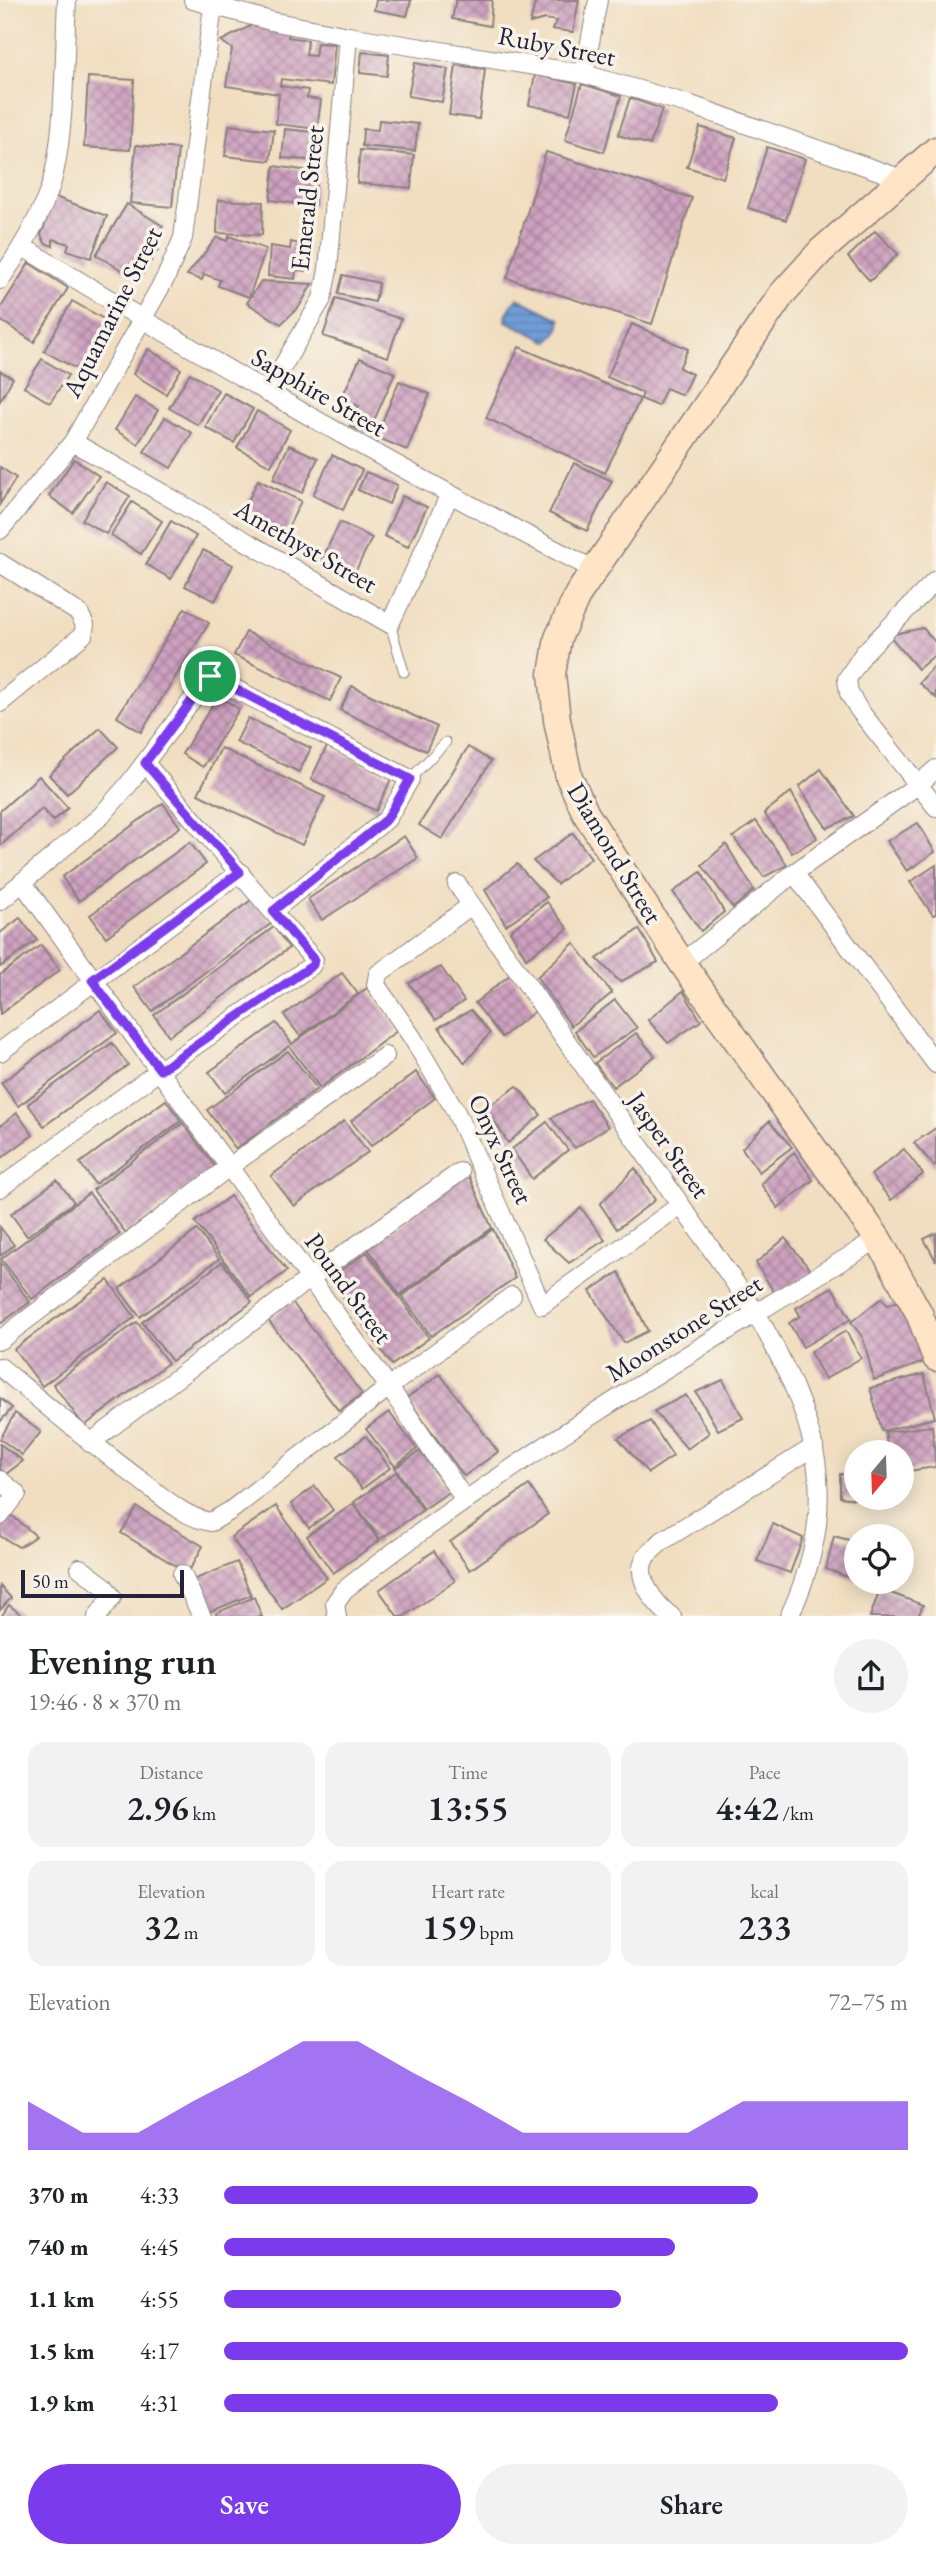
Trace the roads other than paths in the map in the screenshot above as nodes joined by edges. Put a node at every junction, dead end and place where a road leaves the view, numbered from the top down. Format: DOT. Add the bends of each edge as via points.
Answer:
graph roads {
  1 [pos="67,0"];
  2 [pos="193,0"];
  3 [pos="598,0"];
  4 [pos="214,6"];
  5 [pos="348,36"];
  6 [pos="584,74"];
  7 [pos="936,149"];
  8 [pos="902,179"];
  9 [pos="23,247"];
  10 [pos="0,280"];
  11 [pos="142,319"];
  12 [pos="267,393"];
  13 [pos="73,442"];
  14 [pos="449,496"];
  15 [pos="0,530"];
  16 [pos="0,563"];
  17 [pos="595,570"];
  18 [pos="936,580"];
  19 [pos="390,624"];
  20 [pos="212,653"];
  21 [pos="404,672"];
  22 [pos="210,676"];
  23 [pos="0,703"];
  24 [pos="446,742"];
  25 [pos="145,763"];
  26 [pos="936,769"];
  27 [pos="410,779"];
  28 [pos="919,785"];
  29 [pos="936,807"];
  30 [pos="240,872"];
  31 [pos="794,873"];
  32 [pos="22,883"];
  33 [pos="457,884"];
  34 [pos="0,901"];
  35 [pos="470,906"];
  36 [pos="273,911"];
  37 [pos="682,963"];
  38 [pos="92,980"];
  39 [pos="0,1052"];
  40 [pos="385,1056"];
  41 [pos="936,1064"];
  42 [pos="160,1070"];
  43 [pos="229,1167"];
  44 [pos="460,1172"];
  45 [pos="0,1188"];
  46 [pos="679,1206"];
  47 [pos="878,1239"];
  48 [pos="309,1279"];
  49 [pos="512,1296"];
  50 [pos="756,1313"];
  51 [pos="0,1340"];
  52 [pos="936,1358"];
  53 [pos="0,1367"];
  54 [pos="389,1387"];
  55 [pos="90,1443"];
  56 [pos="814,1447"];
  57 [pos="0,1480"];
  58 [pos="465,1500"];
  59 [pos="0,1516"];
  60 [pos="80,1568"];
  61 [pos="183,1574"];
  62 [pos="97,1616"];
  63 [pos="202,1616"];
  64 [pos="337,1616"];
  65 [pos="672,1616"];
  66 [pos="789,1616"];
  1 -- 9 [label="street" via="58,147 49,190"];
  2 -- 4 [label="street, Ruby Street"];
  3 -- 6 [label="street"];
  4 -- 5 [label="street, Ruby Street"];
  4 -- 11 [label="street, Aquamarine Street" via="183,238"];
  5 -- 6 [label="street, Ruby Street"];
  5 -- 12 [label="street, Emerald Street" via="322,299"];
  6 -- 8 [label="street, Ruby Street" via="688,104"];
  7 -- 8 [label="street, Diamond Street"];
  8 -- 17 [label="street, Diamond Street" via="821,251 782,294"];
  9 -- 10 [label="street"];
  9 -- 11 [label="street, Sapphire Street"];
  11 -- 12 [label="street, Sapphire Street"];
  11 -- 13 [label="street, Aquamarine Street"];
  12 -- 14 [label="street, Sapphire Street"];
  13 -- 15 [label="street, Aquamarine Street"];
  13 -- 19 [label="street, Amethyst Street"];
  14 -- 17 [label="street, Sapphire Street"];
  14 -- 19 [label="street, Amethyst Street"];
  16 -- 23 [label="street" via="79,613 85,625 83,635"];
  17 -- 37 [label="street, Diamond Street" via="558,638 552,674 569,777 593,825"];
  18 -- 28 [label="street" via="864,653 847,679 859,710"];
  19 -- 21 [label="lane"];
  20 -- 22 [label="lane"];
  22 -- 25 [label="street"];
  22 -- 27 [label="street"];
  24 -- 27 [label="lane"];
  25 -- 30 [label="street"];
  25 -- 32 [label="street" via="86,831"];
  26 -- 28 [label="street"];
  27 -- 36 [label="street" via="387,819"];
  28 -- 29 [label="street"];
  28 -- 31 [label="street"];
  30 -- 36 [label="street"];
  30 -- 38 [label="street"];
  31 -- 37 [label="street"];
  31 -- 41 [label="street"];
  32 -- 34 [label="street"];
  32 -- 38 [label="street, Pound Street"];
  33 -- 35 [label="street, Jasper Street"];
  35 -- 46 [label="street, Jasper Street"];
  35 -- 46 [label="street, Onyx Street" via="378,974 376,985 455,1110 542,1305"];
  36 -- 42 [label="street" via="314,960 311,966"];
  37 -- 47 [label="street, Diamond Street"];
  38 -- 39 [label="street"];
  38 -- 42 [label="street, Pound Street"];
  40 -- 43 [label="street"];
  42 -- 43 [label="street, Pound Street"];
  42 -- 45 [label="street"];
  43 -- 48 [label="street, Pound Street"];
  43 -- 51 [label="street"];
  44 -- 48 [label="street"];
  46 -- 50 [label="street, Jasper Street"];
  47 -- 50 [label="street, Moonstone Street"];
  47 -- 52 [label="street, Diamond Street" via="919,1313"];
  48 -- 54 [label="street, Pound Street"];
  48 -- 55 [label="street"];
  49 -- 54 [label="street"];
  50 -- 56 [label="street, Jasper Street" via="790,1373"];
  50 -- 58 [label="street, Moonstone Street"];
  53 -- 55 [label="street"];
  54 -- 55 [label="street" via="211,1522 193,1517"];
  54 -- 58 [label="street, Pound Street"];
  56 -- 65 [label="street" via="662,1541 645,1559 642,1577"];
  56 -- 66 [label="street, Jasper Street" via="818,1528 811,1564"];
  57 -- 59 [label="street" via="17,1494"];
  58 -- 64 [label="street, Moonstone Street" via="344,1590 335,1603"];
  60 -- 62 [label="street" via="112,1597"];
  61 -- 63 [label="street"];
}
